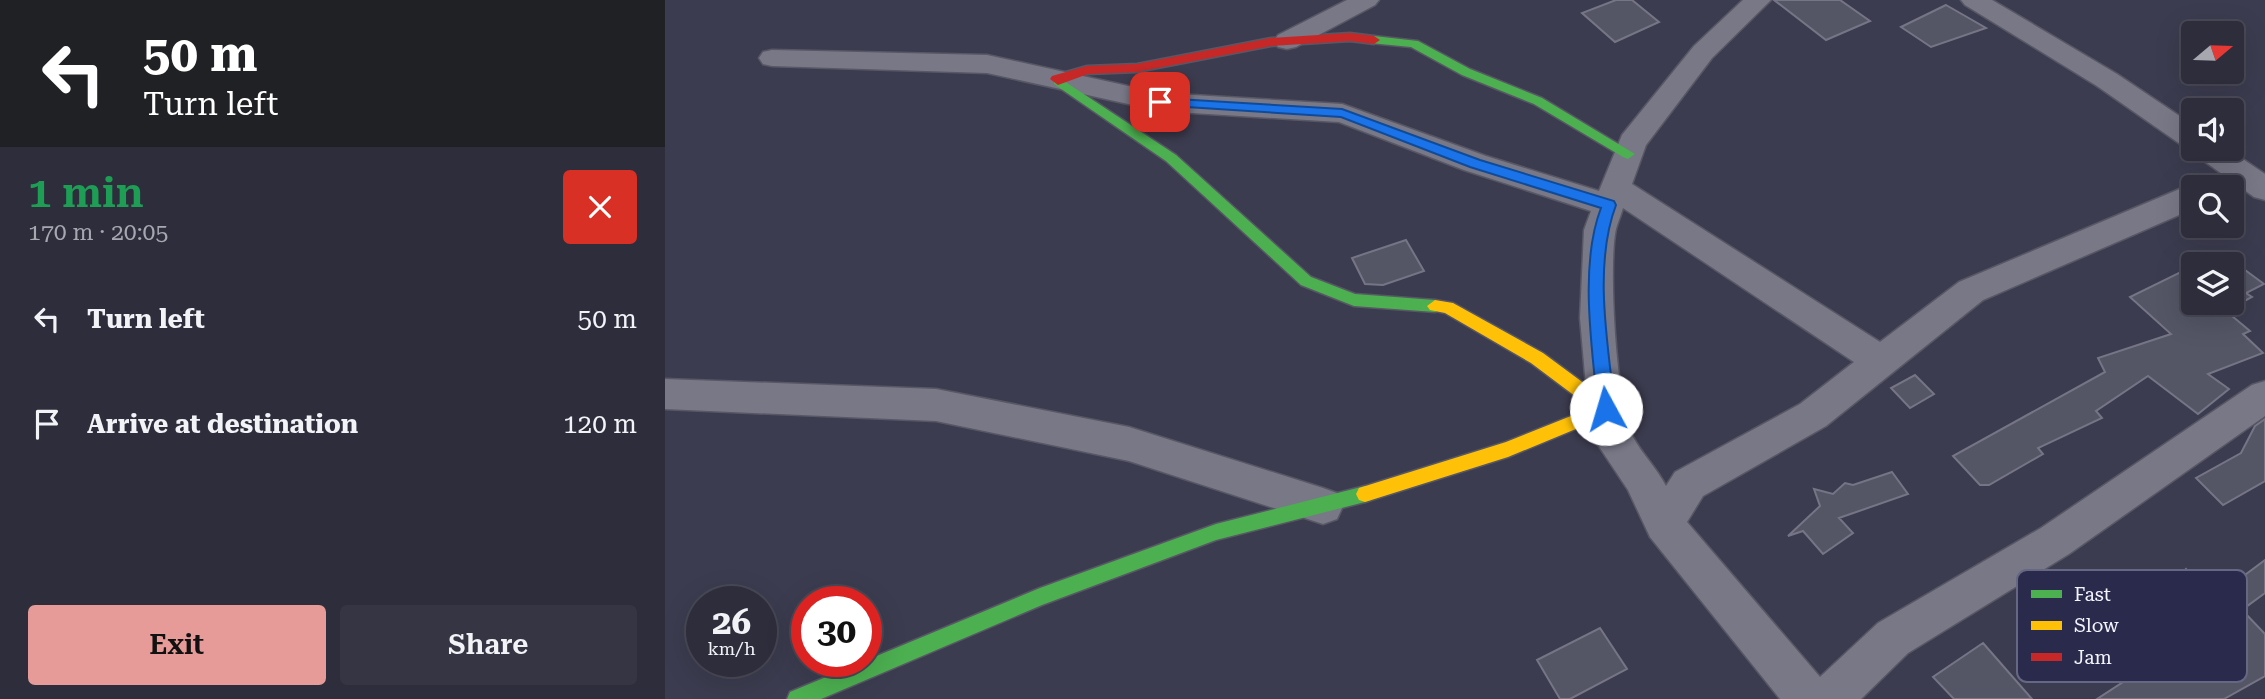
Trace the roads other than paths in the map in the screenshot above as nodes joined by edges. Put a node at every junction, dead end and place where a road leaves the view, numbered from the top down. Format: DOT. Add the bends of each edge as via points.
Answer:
graph roads {
  1 [pos="1366,0"];
  2 [pos="1758,0"];
  3 [pos="1974,0"];
  4 [pos="1287,41"];
  5 [pos="772,58"];
  6 [pos="1056,79"];
  7 [pos="2181,131"];
  8 [pos="1628,154"];
  9 [pos="2231,161"];
  10 [pos="2258,174"];
  11 [pos="1612,197"];
  12 [pos="2181,201"];
  13 [pos="1881,361"];
  14 [pos="665,394"];
  15 [pos="2265,397"];
  16 [pos="1606,409"];
  17 [pos="1323,506"];
  18 [pos="1664,524"];
  19 [pos="797,699"];
  20 [pos="1809,699"];
  21 [pos="1829,699"];
  1 -- 4 [label="street"];
  2 -- 8 [label="street" via="1703,52 1632,142"];
  3 -- 7 [label="street"];
  4 -- 6 [label="street" via="1137,68 1087,70"];
  4 -- 8 [label="street" via="1350,37 1414,44 1538,102"];
  5 -- 6 [label="street" via="987,64"];
  6 -- 11 [label="street" via="1160,102 1342,113 1475,163"];
  6 -- 16 [label="street" via="1171,158 1306,281 1355,300 1448,307 1537,358"];
  8 -- 11 [label="street"];
  9 -- 10 [label="street"];
  11 -- 13 [label="street"];
  11 -- 16 [label="street" via="1599,230 1597,318"];
  12 -- 13 [label="street" via="1972,291"];
  13 -- 18 [label="street" via="1812,415 1689,484"];
  14 -- 17 [label="street" via="936,405 1129,444"];
  15 -- 21 [label="street" via="2055,541 1893,638"];
  16 -- 17 [label="street" via="1508,449"];
  16 -- 18 [label="street" via="1617,445 1641,478"];
  17 -- 19 [label="street" via="1216,532 1039,597"];
  18 -- 20 [label="street"];
}
